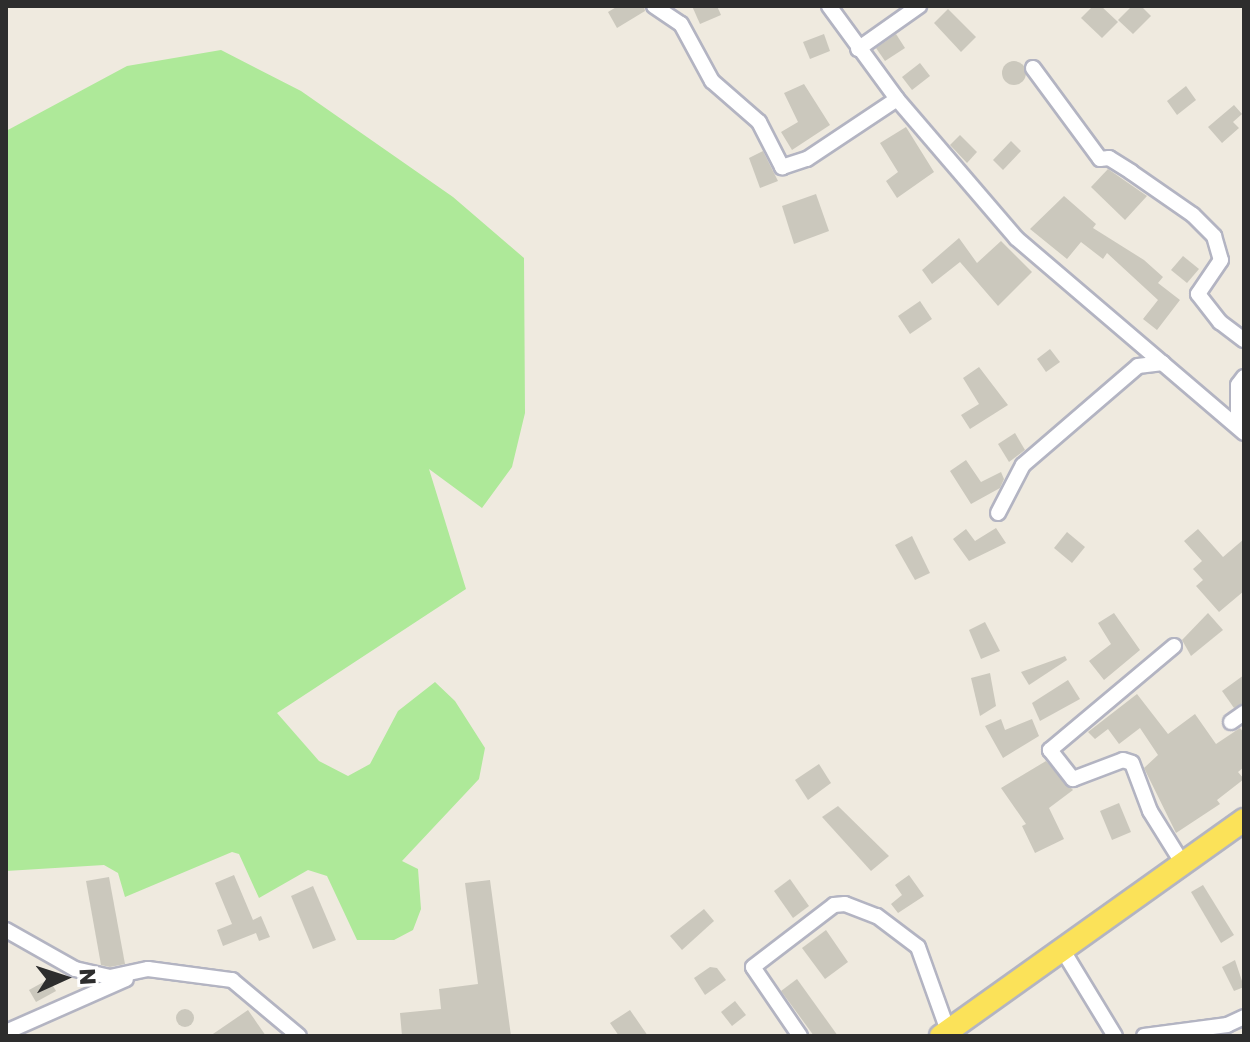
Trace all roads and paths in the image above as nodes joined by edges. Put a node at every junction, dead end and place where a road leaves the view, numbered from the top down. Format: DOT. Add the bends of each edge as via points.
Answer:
graph roads {
  1 [pos="654,6"];
  2 [pos="829,6"];
  3 [pos="919,6"];
  4 [pos="858,49"];
  5 [pos="1033,68"];
  6 [pos="897,99"];
  7 [pos="1244,340"];
  8 [pos="1163,363"];
  9 [pos="1244,377"];
  10 [pos="1241,430"];
  11 [pos="998,513"];
  12 [pos="1174,646"];
  13 [pos="1244,713"];
  14 [pos="1231,722"];
  15 [pos="1244,820"];
  16 [pos="1183,864"];
  17 [pos="6,930"];
  18 [pos="1062,949"];
  19 [pos="148,969"];
  20 [pos="1244,1017"];
  21 [pos="6,1032"];
  22 [pos="945,1034"];
  23 [pos="299,1036"];
  24 [pos="800,1036"];
  25 [pos="1115,1036"];
  26 [pos="1144,1036"];
  1 -- 6 [label="street" via="681,24 712,81 759,122 782,167 799,164"];
  2 -- 4 [label="street"];
  3 -- 4 [label="street"];
  4 -- 6 [label="street"];
  5 -- 7 [label="street" via="1100,159 1109,158 1131,172 1214,236 1221,260 1198,294 1220,322"];
  6 -- 8 [label="street" via="1016,238"];
  8 -- 10 [label="street"];
  8 -- 11 [label="street" via="1130,373 1023,465"];
  9 -- 10 [label="street" via="1238,385"];
  12 -- 16 [label="street" via="1050,750 1073,779 1123,760 1132,763 1150,811"];
  13 -- 14 [label="street"];
  15 -- 16 [label="main road"];
  16 -- 18 [label="main road"];
  17 -- 19 [label="street" via="75,969 110,977"];
  18 -- 22 [label="main road"];
  18 -- 25 [label="street"];
  19 -- 21 [label="street"];
  19 -- 23 [label="street" via="232,980"];
  20 -- 26 [label="street" via="1227,1025"];
  22 -- 24 [label="street" via="918,947 877,916 845,904 834,905 753,967"];
}
